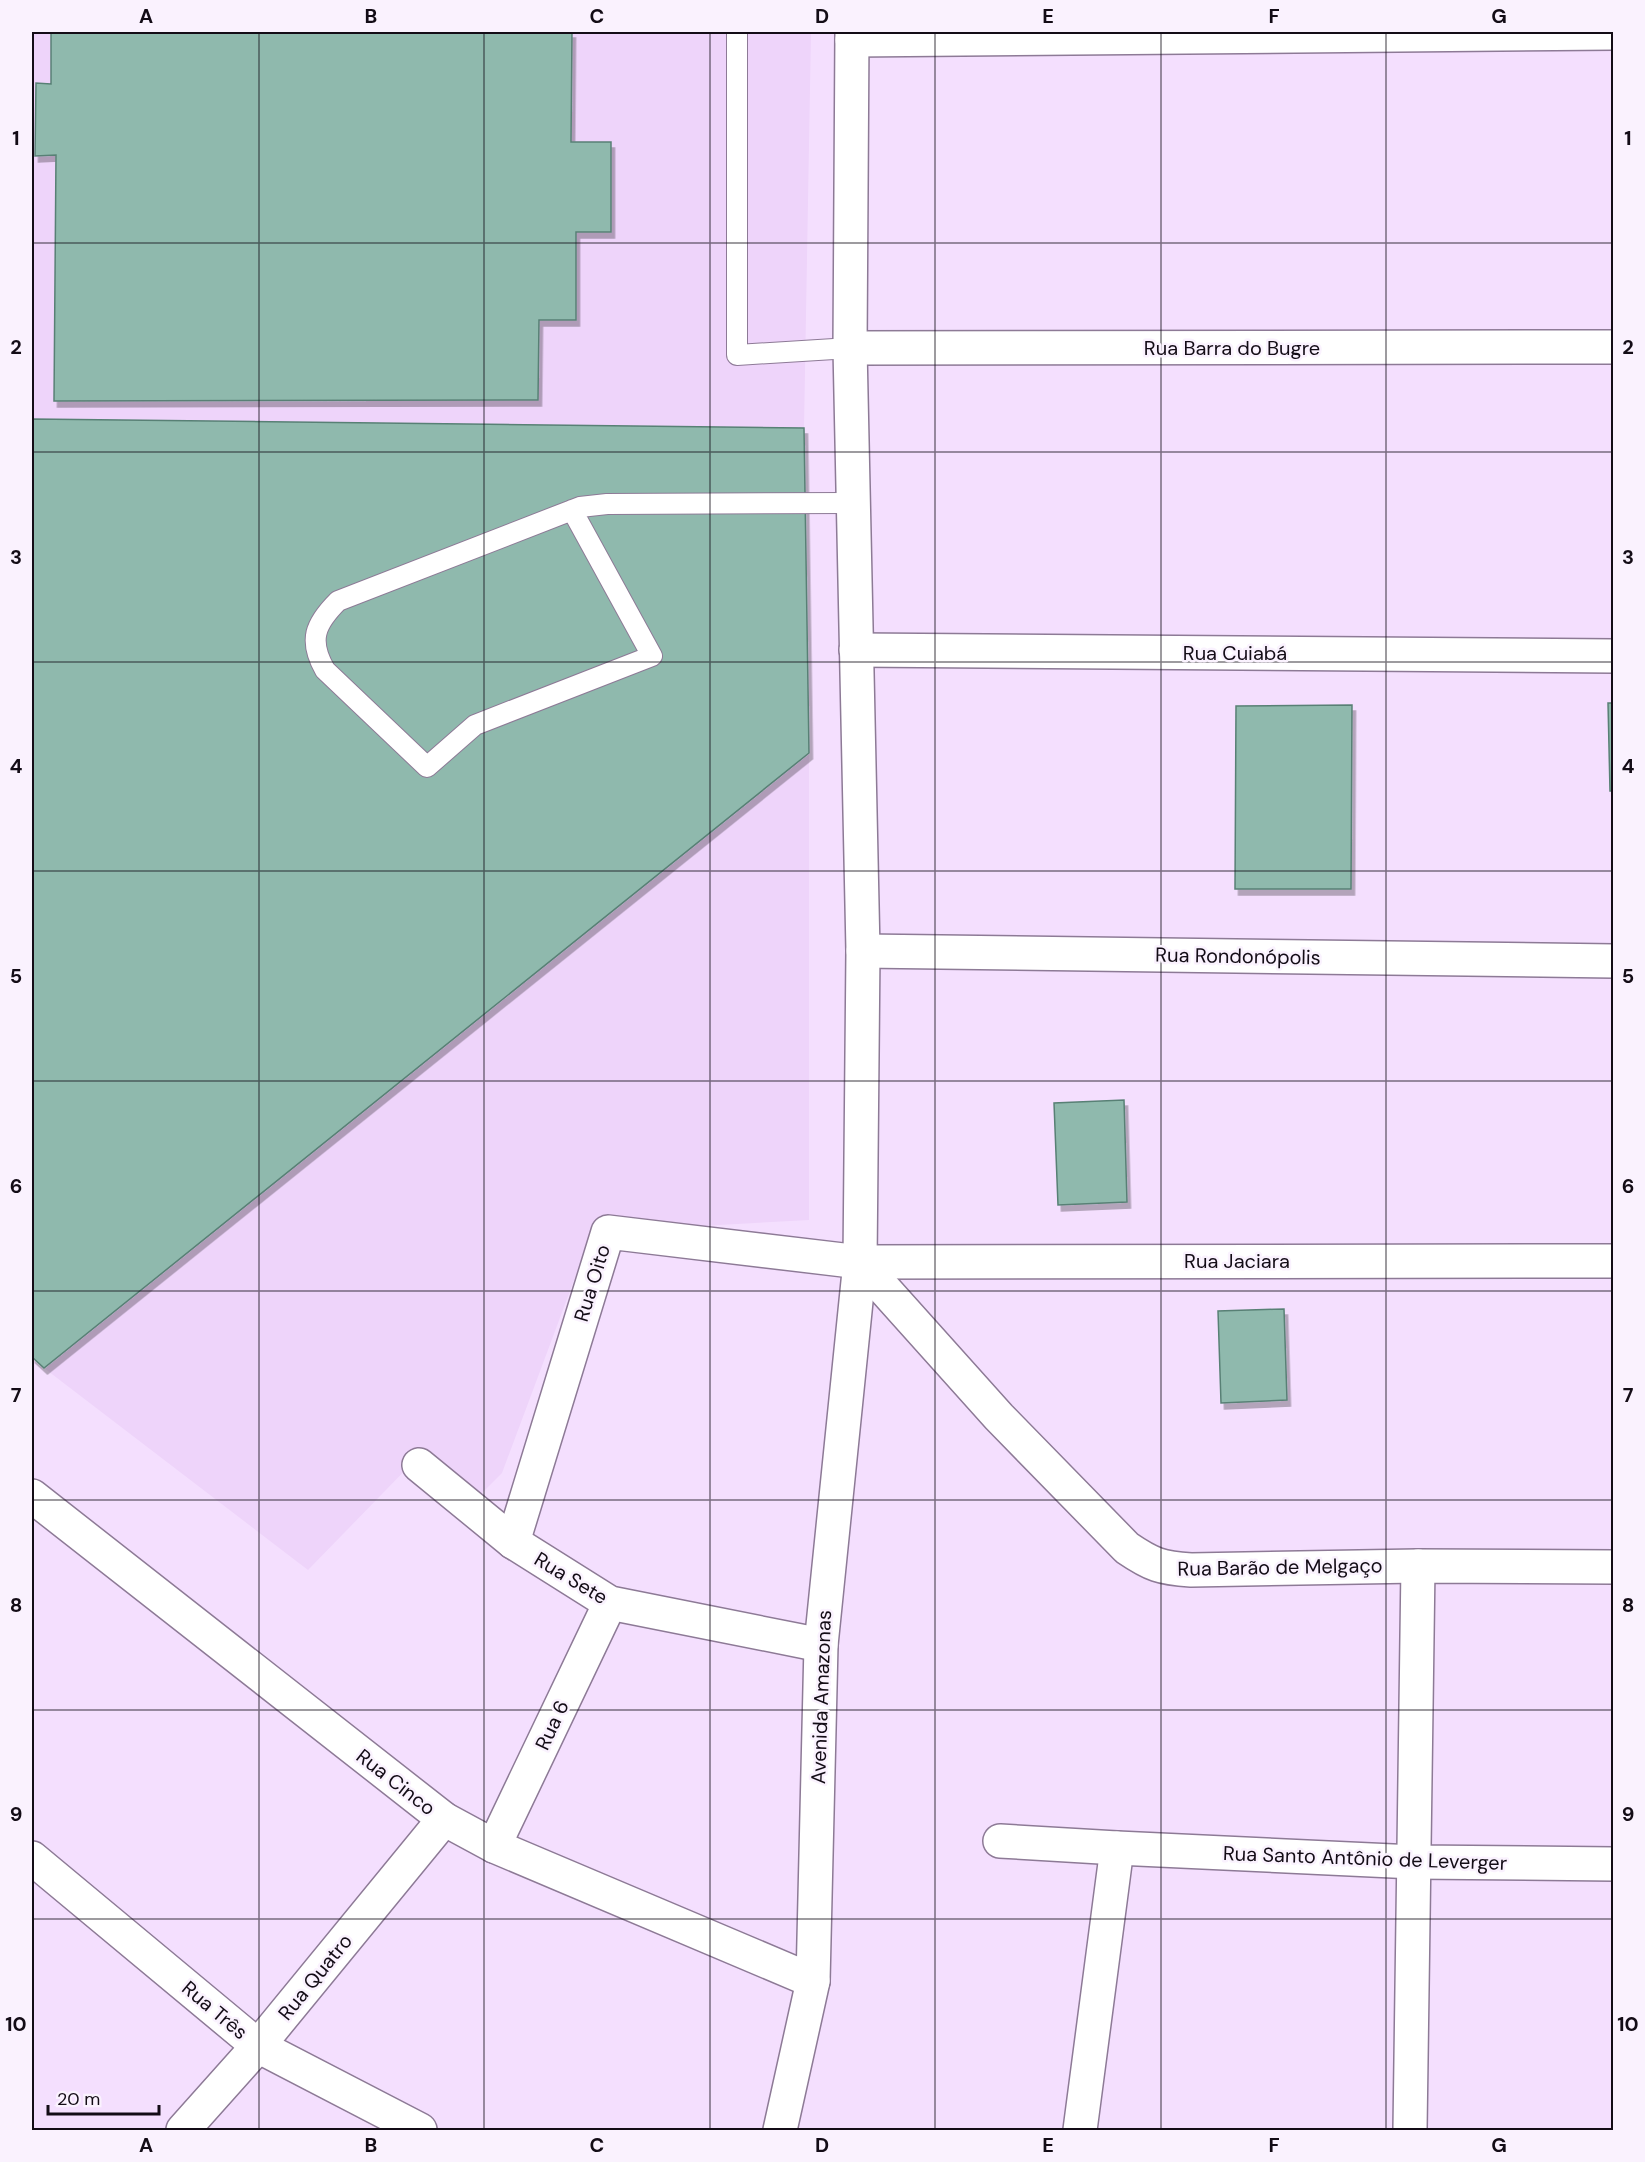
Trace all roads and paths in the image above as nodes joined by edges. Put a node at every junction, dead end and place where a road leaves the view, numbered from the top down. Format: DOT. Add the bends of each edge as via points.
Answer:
graph roads {
  1 [pos="737,32"];
  2 [pos="1614,33"];
  3 [pos="852,36"];
  4 [pos="1614,347"];
  5 [pos="850,348"];
  6 [pos="853,503"];
  7 [pos="572,510"];
  8 [pos="856,650"];
  9 [pos="1614,656"];
  10 [pos="862,951"];
  11 [pos="1614,961"];
  12 [pos="1614,1260"];
  13 [pos="860,1262"];
  14 [pos="419,1465"];
  15 [pos="32,1496"];
  16 [pos="513,1542"];
  17 [pos="1418,1566"];
  18 [pos="1614,1567"];
  19 [pos="610,1603"];
  20 [pos="821,1645"];
  21 [pos="444,1820"];
  22 [pos="1000,1841"];
  23 [pos="494,1846"];
  24 [pos="1117,1848"];
  25 [pos="32,1858"];
  26 [pos="1414,1862"];
  27 [pos="1614,1864"];
  28 [pos="813,1981"];
  29 [pos="258,2046"];
  30 [pos="183,2130"];
  31 [pos="420,2130"];
  32 [pos="780,2130"];
  33 [pos="1080,2130"];
  34 [pos="1410,2130"];
  1 -- 5 [label="lane" via="737,355"];
  2 -- 3 [label="street"];
  3 -- 5 [label="street, Avenida Amazonas"];
  4 -- 5 [label="street, Rua Barra do Bugre"];
  5 -- 6 [label="street, Avenida Amazonas"];
  6 -- 7 [label="lane" via="607,504"];
  6 -- 8 [label="street, Avenida Amazonas"];
  7 -- 7 [label="lane" via="338,601 322,616 315,635 317,657 325,670 427,767 475,725 652,656"];
  8 -- 9 [label="street, Rua Cuiabá"];
  8 -- 10 [label="street, Avenida Amazonas"];
  10 -- 11 [label="street, Rua Rondonópolis"];
  10 -- 13 [label="street, Avenida Amazonas"];
  12 -- 13 [label="street, Rua Jaciara"];
  13 -- 16 [label="street, Rua Oito" via="608,1232"];
  13 -- 17 [label="street, Rua Barão de Melgaço" via="999,1417 1127,1548 1148,1562 1191,1570"];
  13 -- 20 [label="street, Avenida Amazonas"];
  14 -- 16 [label="street, Rua Sete"];
  15 -- 21 [label="street, Rua Cinco"];
  16 -- 19 [label="street, Rua Sete"];
  17 -- 18 [label="street, Rua Barão de Melgaço"];
  17 -- 26 [label="street"];
  19 -- 20 [label="street, Rua Sete"];
  19 -- 23 [label="street, Rua 6"];
  20 -- 28 [label="street, Avenida Amazonas"];
  21 -- 23 [label="street, Rua Cinco"];
  21 -- 29 [label="street, Rua Quatro"];
  22 -- 24 [label="street, Rua Santo Antônio de Leverger"];
  23 -- 28 [label="street, Rua Cinco"];
  24 -- 26 [label="street, Rua Santo Antônio de Leverger"];
  24 -- 33 [label="street"];
  25 -- 29 [label="street, Rua Três"];
  26 -- 27 [label="street, Rua Santo Antônio de Leverger"];
  26 -- 34 [label="street"];
  28 -- 32 [label="street, Avenida Amazonas"];
  29 -- 30 [label="street, Rua Quatro"];
  29 -- 31 [label="street, Rua Três"];
}
